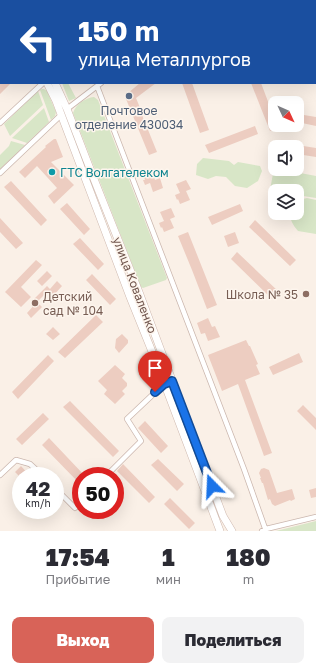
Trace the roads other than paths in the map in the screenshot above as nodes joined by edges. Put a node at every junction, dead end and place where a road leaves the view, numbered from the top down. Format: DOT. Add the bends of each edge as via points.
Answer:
graph roads {
  1 [pos="42,84"];
  2 [pos="47,84"];
  3 [pos="56,84"];
  4 [pos="99,85"];
  5 [pos="68,109"];
  6 [pos="61,115"];
  7 [pos="0,123"];
  8 [pos="0,173"];
  9 [pos="90,181"];
  10 [pos="139,292"];
  11 [pos="130,297"];
  12 [pos="172,381"];
  13 [pos="164,384"];
  14 [pos="33,467"];
  15 [pos="115,467"];
  16 [pos="0,475"];
  17 [pos="64,497"];
  18 [pos="72,505"];
  19 [pos="316,517"];
  20 [pos="264,530"];
  21 [pos="220,531"];
  22 [pos="232,531"];
  1 -- 7 [label="street"];
  2 -- 6 [label="main road, улица Коваленко"];
  3 -- 5 [label="main road, улица Коваленко"];
  4 -- 5 [label="street"];
  4 -- 20 [label="street" via="244,469"];
  5 -- 6 [label="main road"];
  5 -- 9 [label="main road, улица Коваленко"];
  6 -- 8 [label="street"];
  6 -- 9 [label="main road, улица Коваленко"];
  9 -- 10 [label="main road, улица Коваленко"];
  9 -- 11 [label="main road, улица Коваленко"];
  10 -- 11 [label="main road"];
  10 -- 12 [label="main road, улица Коваленко"];
  11 -- 13 [label="main road, улица Коваленко"];
  12 -- 13 [label="main road"];
  12 -- 22 [label="main road, улица Коваленко" via="223,516"];
  13 -- 15 [label="street" via="127,419 141,441"];
  13 -- 21 [label="main road, улица Коваленко"];
  14 -- 16 [label="street" via="16,460"];
  17 -- 18 [label="street"];
  19 -- 20 [label="street"];
}
